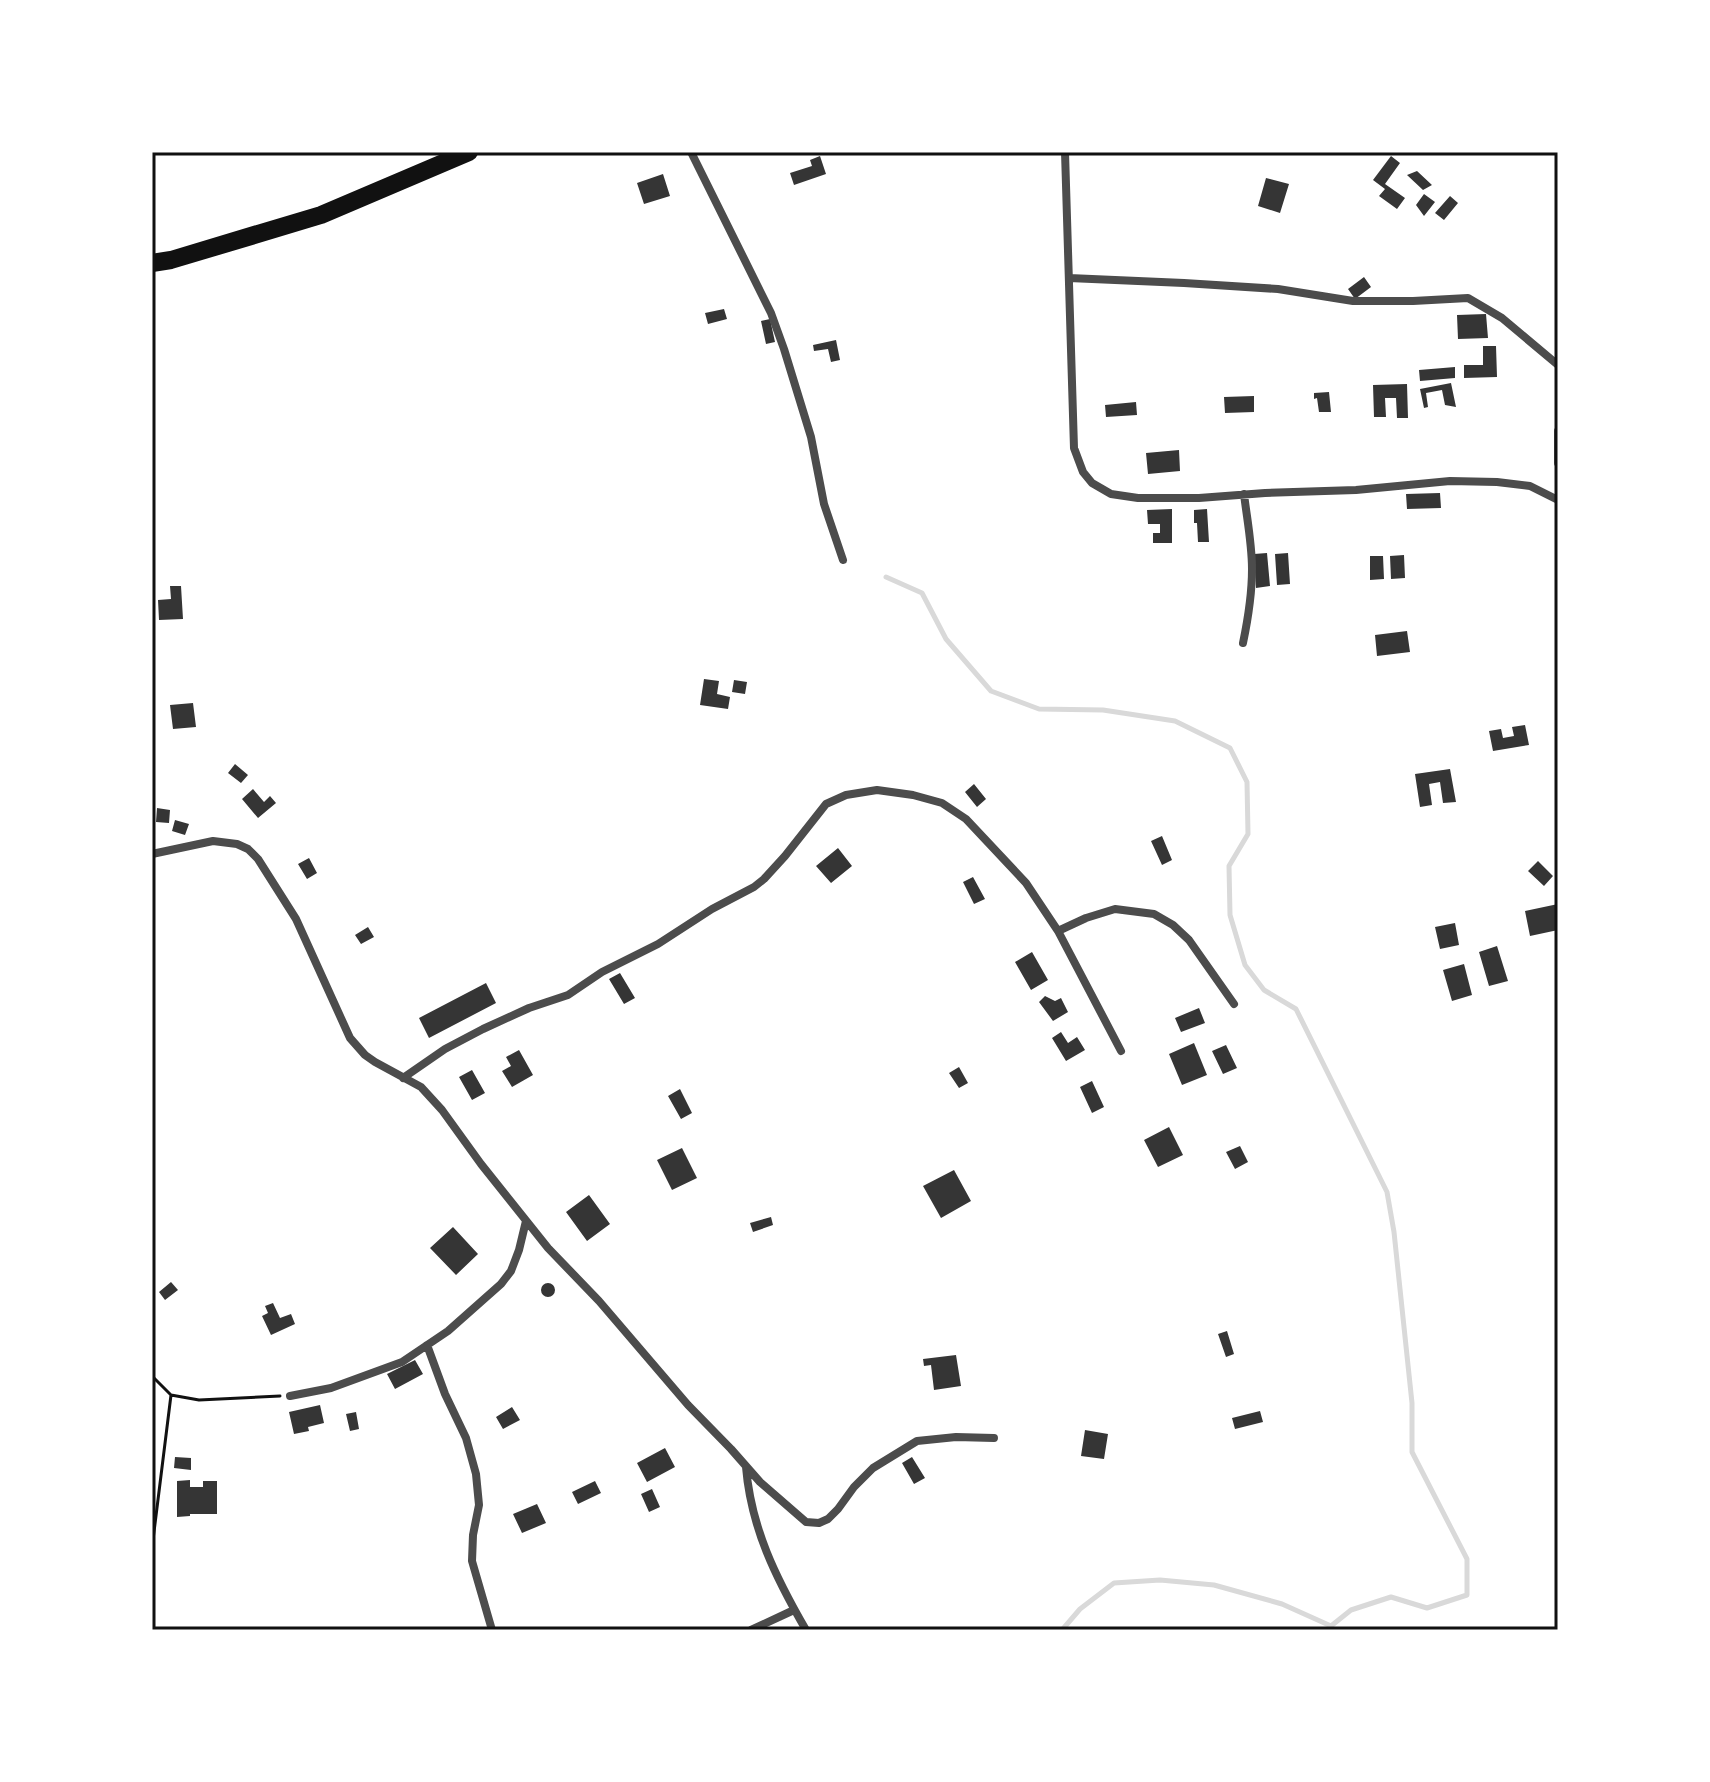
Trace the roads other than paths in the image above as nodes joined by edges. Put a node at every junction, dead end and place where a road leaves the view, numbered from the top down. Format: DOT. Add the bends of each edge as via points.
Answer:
graph roads {
  1 [pos="469,152"];
  2 [pos="691,152"];
  3 [pos="1065,152"];
  4 [pos="152,263"];
  5 [pos="1069,278"];
  6 [pos="1558,365"];
  7 [pos="1558,431"];
  8 [pos="1558,463"];
  9 [pos="1244,494"];
  10 [pos="1558,500"];
  11 [pos="843,560"];
  12 [pos="1243,643"];
  13 [pos="152,854"];
  14 [pos="1058,931"];
  15 [pos="1234,1004"];
  16 [pos="1121,1051"];
  17 [pos="403,1078"];
  18 [pos="526,1221"];
  19 [pos="427,1345"];
  20 [pos="290,1396"];
  21 [pos="994,1438"];
  22 [pos="746,1466"];
  23 [pos="794,1610"];
  24 [pos="492,1630"];
  25 [pos="751,1630"];
  26 [pos="806,1630"];
  1 -- 4 [label="highway" via="321,215"];
  2 -- 11 [label="street" via="780,337"];
  3 -- 5 [label="street"];
  5 -- 6 [label="street" via="1278,289 1353,301 1468,298 1502,318"];
  5 -- 9 [label="street" via="1074,448 1083,472 1111,494 1138,498"];
  7 -- 8 [label="street"];
  9 -- 10 [label="street" via="1450,481 1530,486"];
  9 -- 12 [label="street" via="1252,570"];
  13 -- 17 [label="street" via="213,841 248,849 296,919 350,1038 365,1055"];
  14 -- 15 [label="street" via="1115,909 1154,914 1189,940"];
  14 -- 16 [label="street"];
  14 -- 17 [label="street" via="1026,883 966,819 942,803 877,790 846,795 826,804 754,887 568,995 483,1029"];
  17 -- 18 [label="street" via="421,1087 442,1110"];
  18 -- 19 [label="street" via="506,1278"];
  18 -- 22 [label="street"];
  19 -- 20 [label="street" via="402,1362 331,1388"];
  19 -- 24 [label="street" via="476,1474 479,1505 472,1561"];
  21 -- 22 [label="street" via="917,1441 873,1468 819,1523 806,1522"];
  22 -- 23 [label="street" via="764,1548"];
  23 -- 25 [label="street"];
  23 -- 26 [label="street"];
}
